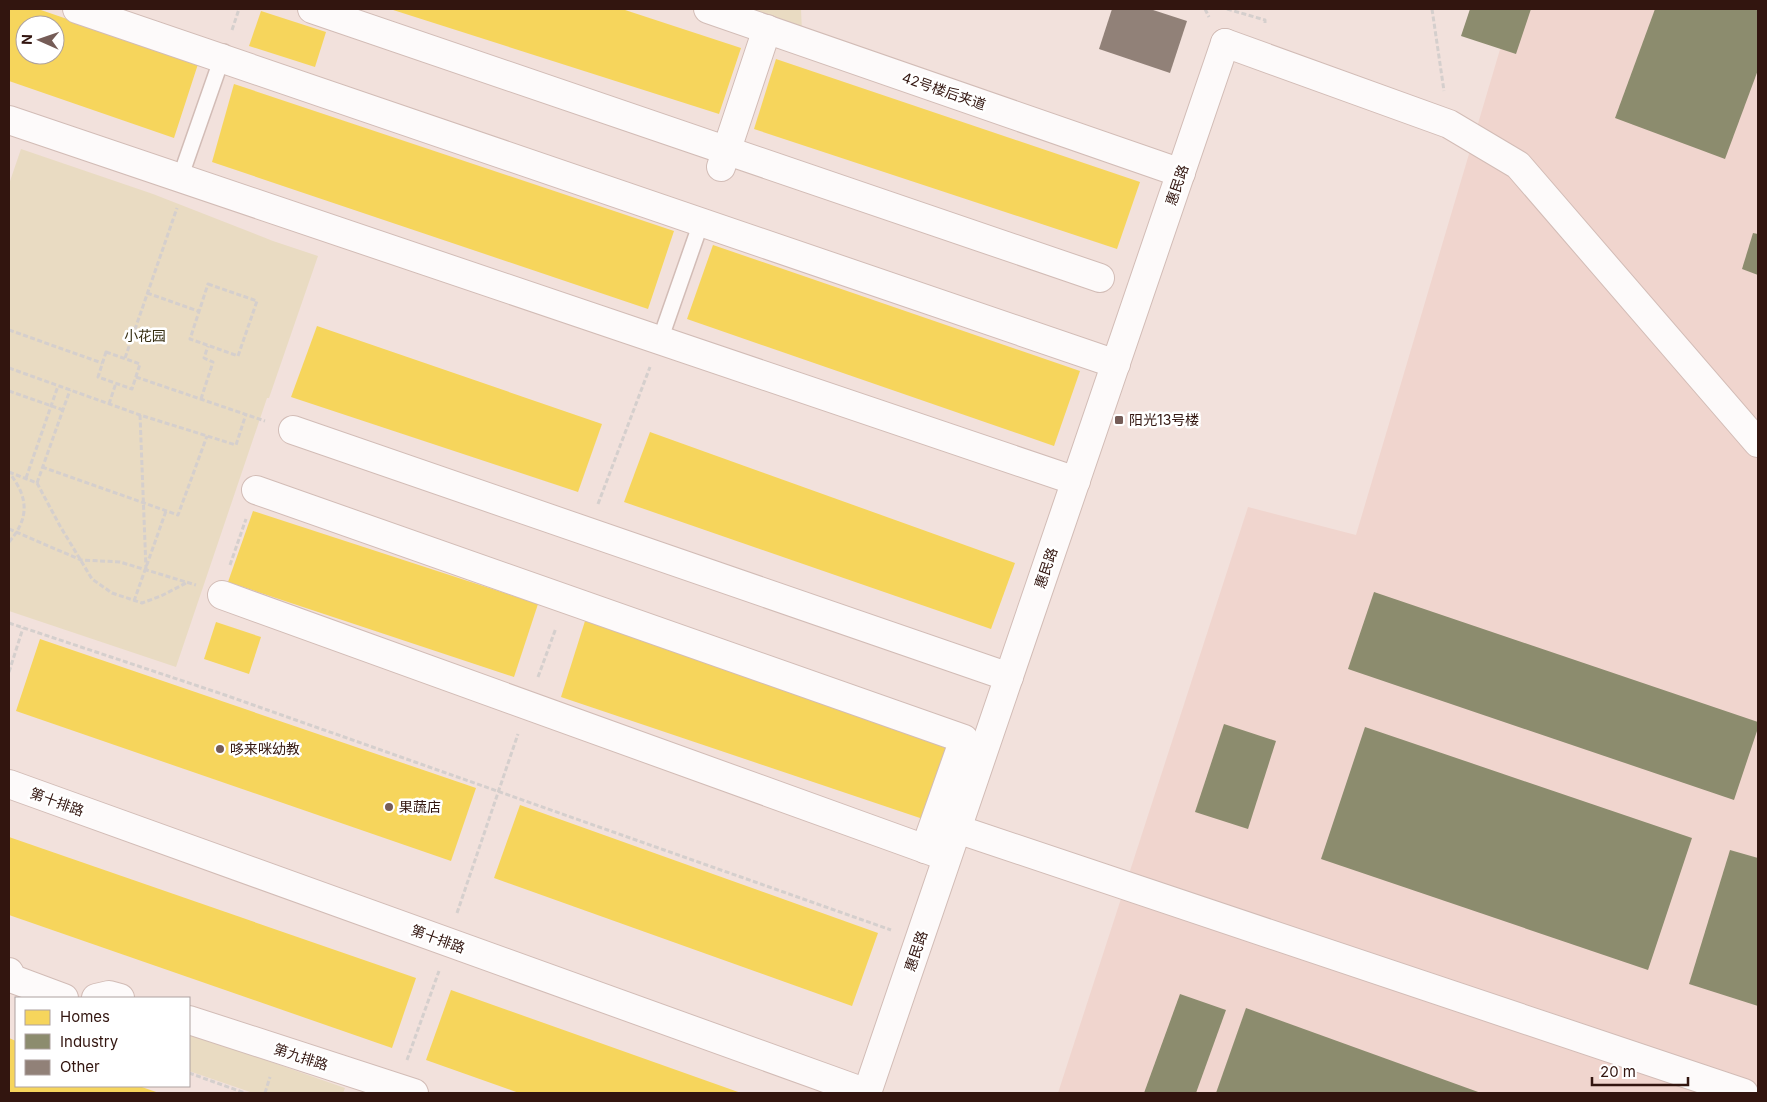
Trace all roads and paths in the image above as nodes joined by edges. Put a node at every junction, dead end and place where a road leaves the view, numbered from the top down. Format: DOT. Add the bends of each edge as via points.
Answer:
graph roads {
  1 [pos="77,9"];
  2 [pos="312,9"];
  3 [pos="708,9"];
  4 [pos="1227,9"];
  5 [pos="1432,9"];
  6 [pos="1265,20"];
  7 [pos="767,29"];
  8 [pos="223,54"];
  9 [pos="9,120"];
  10 [pos="1449,124"];
  11 [pos="723,160"];
  12 [pos="1181,173"];
  13 [pos="183,179"];
  14 [pos="703,218"];
  15 [pos="1100,278"];
  16 [pos="147,293"];
  17 [pos="199,311"];
  18 [pos="9,330"];
  19 [pos="660,340"];
  20 [pos="208,346"];
  21 [pos="124,358"];
  22 [pos="102,363"];
  23 [pos="1116,364"];
  24 [pos="9,368"];
  25 [pos="136,377"];
  26 [pos="116,384"];
  27 [pos="58,386"];
  28 [pos="641,389"];
  29 [pos="70,390"];
  30 [pos="9,392"];
  31 [pos="201,399"];
  32 [pos="109,404"];
  33 [pos="51,406"];
  34 [pos="63,410"];
  35 [pos="246,414"];
  36 [pos="140,415"];
  37 [pos="254,417"];
  38 [pos="293,430"];
  39 [pos="207,436"];
  40 [pos="1758,443"];
  41 [pos="42,467"];
  42 [pos="9,472"];
  43 [pos="26,478"];
  44 [pos="1076,481"];
  45 [pos="37,483"];
  46 [pos="256,490"];
  47 [pos="143,502"];
  48 [pos="166,511"];
  49 [pos="9,529"];
  50 [pos="587,532"];
  51 [pos="17,533"];
  52 [pos="9,542"];
  53 [pos="81,560"];
  54 [pos="146,568"];
  55 [pos="222,595"];
  56 [pos="566,599"];
  57 [pos="134,601"];
  58 [pos="9,623"];
  59 [pos="23,628"];
  60 [pos="9,672"];
  61 [pos="1009,678"];
  62 [pos="528,705"];
  63 [pos="9,784"];
  64 [pos="498,791"];
  65 [pos="957,829"];
  66 [pos="936,853"];
  67 [pos="888,938"];
  68 [pos="447,942"];
  69 [pos="9,972"];
  70 [pos="61,997"];
  71 [pos="100,997"];
  72 [pos="116,997"];
  73 [pos="190,1020"];
  74 [pos="416,1037"];
  75 [pos="190,1073"];
  76 [pos="245,1093"];
  77 [pos="414,1093"];
  78 [pos="868,1093"];
  79 [pos="1744,1093"];
  1 -- 8 [label="street"];
  2 -- 11 [label="street"];
  3 -- 7 [label="street, 42号楼后夹道"];
  4 -- 6 [label="path"];
  5 -- 10 [label="path"];
  7 -- 11 [label="street"];
  7 -- 12 [label="street, 42号楼后夹道"];
  8 -- 13 [label="lane"];
  8 -- 14 [label="street"];
  9 -- 13 [label="street"];
  10 -- 12 [label="street, 惠民路" via="1225,43"];
  10 -- 40 [label="street" via="1518,165"];
  11 -- 15 [label="street"];
  12 -- 23 [label="street, 惠民路"];
  13 -- 16 [label="path"];
  13 -- 19 [label="street"];
  14 -- 19 [label="lane"];
  14 -- 23 [label="street"];
  16 -- 17 [label="path"];
  16 -- 21 [label="path"];
  17 -- 20 [label="path" via="190,340"];
  17 -- 20 [label="path" via="208,284 257,301 238,356"];
  18 -- 22 [label="path"];
  19 -- 44 [label="street"];
  20 -- 31 [label="path" via="204,358 214,362"];
  21 -- 22 [label="path" via="106,352"];
  21 -- 25 [label="path" via="140,364"];
  22 -- 26 [label="path" via="98,377"];
  23 -- 44 [label="street, 惠民路"];
  24 -- 27 [label="path"];
  25 -- 26 [label="path" via="132,388"];
  25 -- 31 [label="path"];
  26 -- 32 [label="path"];
  27 -- 29 [label="path"];
  27 -- 33 [label="path"];
  28 -- 50 [label="path"];
  29 -- 32 [label="path"];
  29 -- 34 [label="path"];
  30 -- 33 [label="path"];
  31 -- 35 [label="path"];
  32 -- 36 [label="path"];
  33 -- 34 [label="path"];
  33 -- 43 [label="path"];
  34 -- 41 [label="path"];
  35 -- 37 [label="path"];
  35 -- 39 [label="path" via="236,445"];
  36 -- 39 [label="path"];
  36 -- 47 [label="path"];
  38 -- 50 [label="street"];
  39 -- 48 [label="path" via="178,515"];
  41 -- 45 [label="path"];
  41 -- 47 [label="path"];
  42 -- 43 [label="path"];
  42 -- 51 [label="path" via="19,485 24,501 24,517"];
  43 -- 45 [label="path"];
  44 -- 61 [label="street, 惠民路"];
  45 -- 53 [label="path"];
  46 -- 55 [label="path"];
  46 -- 56 [label="street"];
  47 -- 48 [label="path"];
  47 -- 54 [label="path"];
  48 -- 54 [label="path"];
  49 -- 51 [label="path"];
  50 -- 61 [label="street"];
  51 -- 52 [label="path"];
  51 -- 53 [label="path"];
  53 -- 54 [label="path" via="120,562"];
  53 -- 57 [label="path" via="92,579 112,593"];
  54 -- 57 [label="path"];
  54 -- 57 [label="path" via="188,582 142,603"];
  55 -- 62 [label="street"];
  56 -- 62 [label="path"];
  56 -- 66 [label="street" via="964,739"];
  58 -- 59 [label="path"];
  59 -- 60 [label="path"];
  59 -- 64 [label="path"];
  61 -- 65 [label="street, 惠民路"];
  62 -- 64 [label="path"];
  62 -- 66 [label="street"];
  63 -- 68 [label="street, 第十排路"];
  64 -- 67 [label="path" via="891,929"];
  64 -- 68 [label="path"];
  65 -- 66 [label="street, 惠民路"];
  65 -- 79 [label="street"];
  66 -- 78 [label="street, 惠民路"];
  68 -- 74 [label="path"];
  68 -- 78 [label="street, 第十排路"];
  69 -- 70 [label="street" via="13,978"];
  71 -- 72 [label="street"];
  73 -- 77 [label="street, 第九排路"];
  75 -- 76 [label="path"];
}
